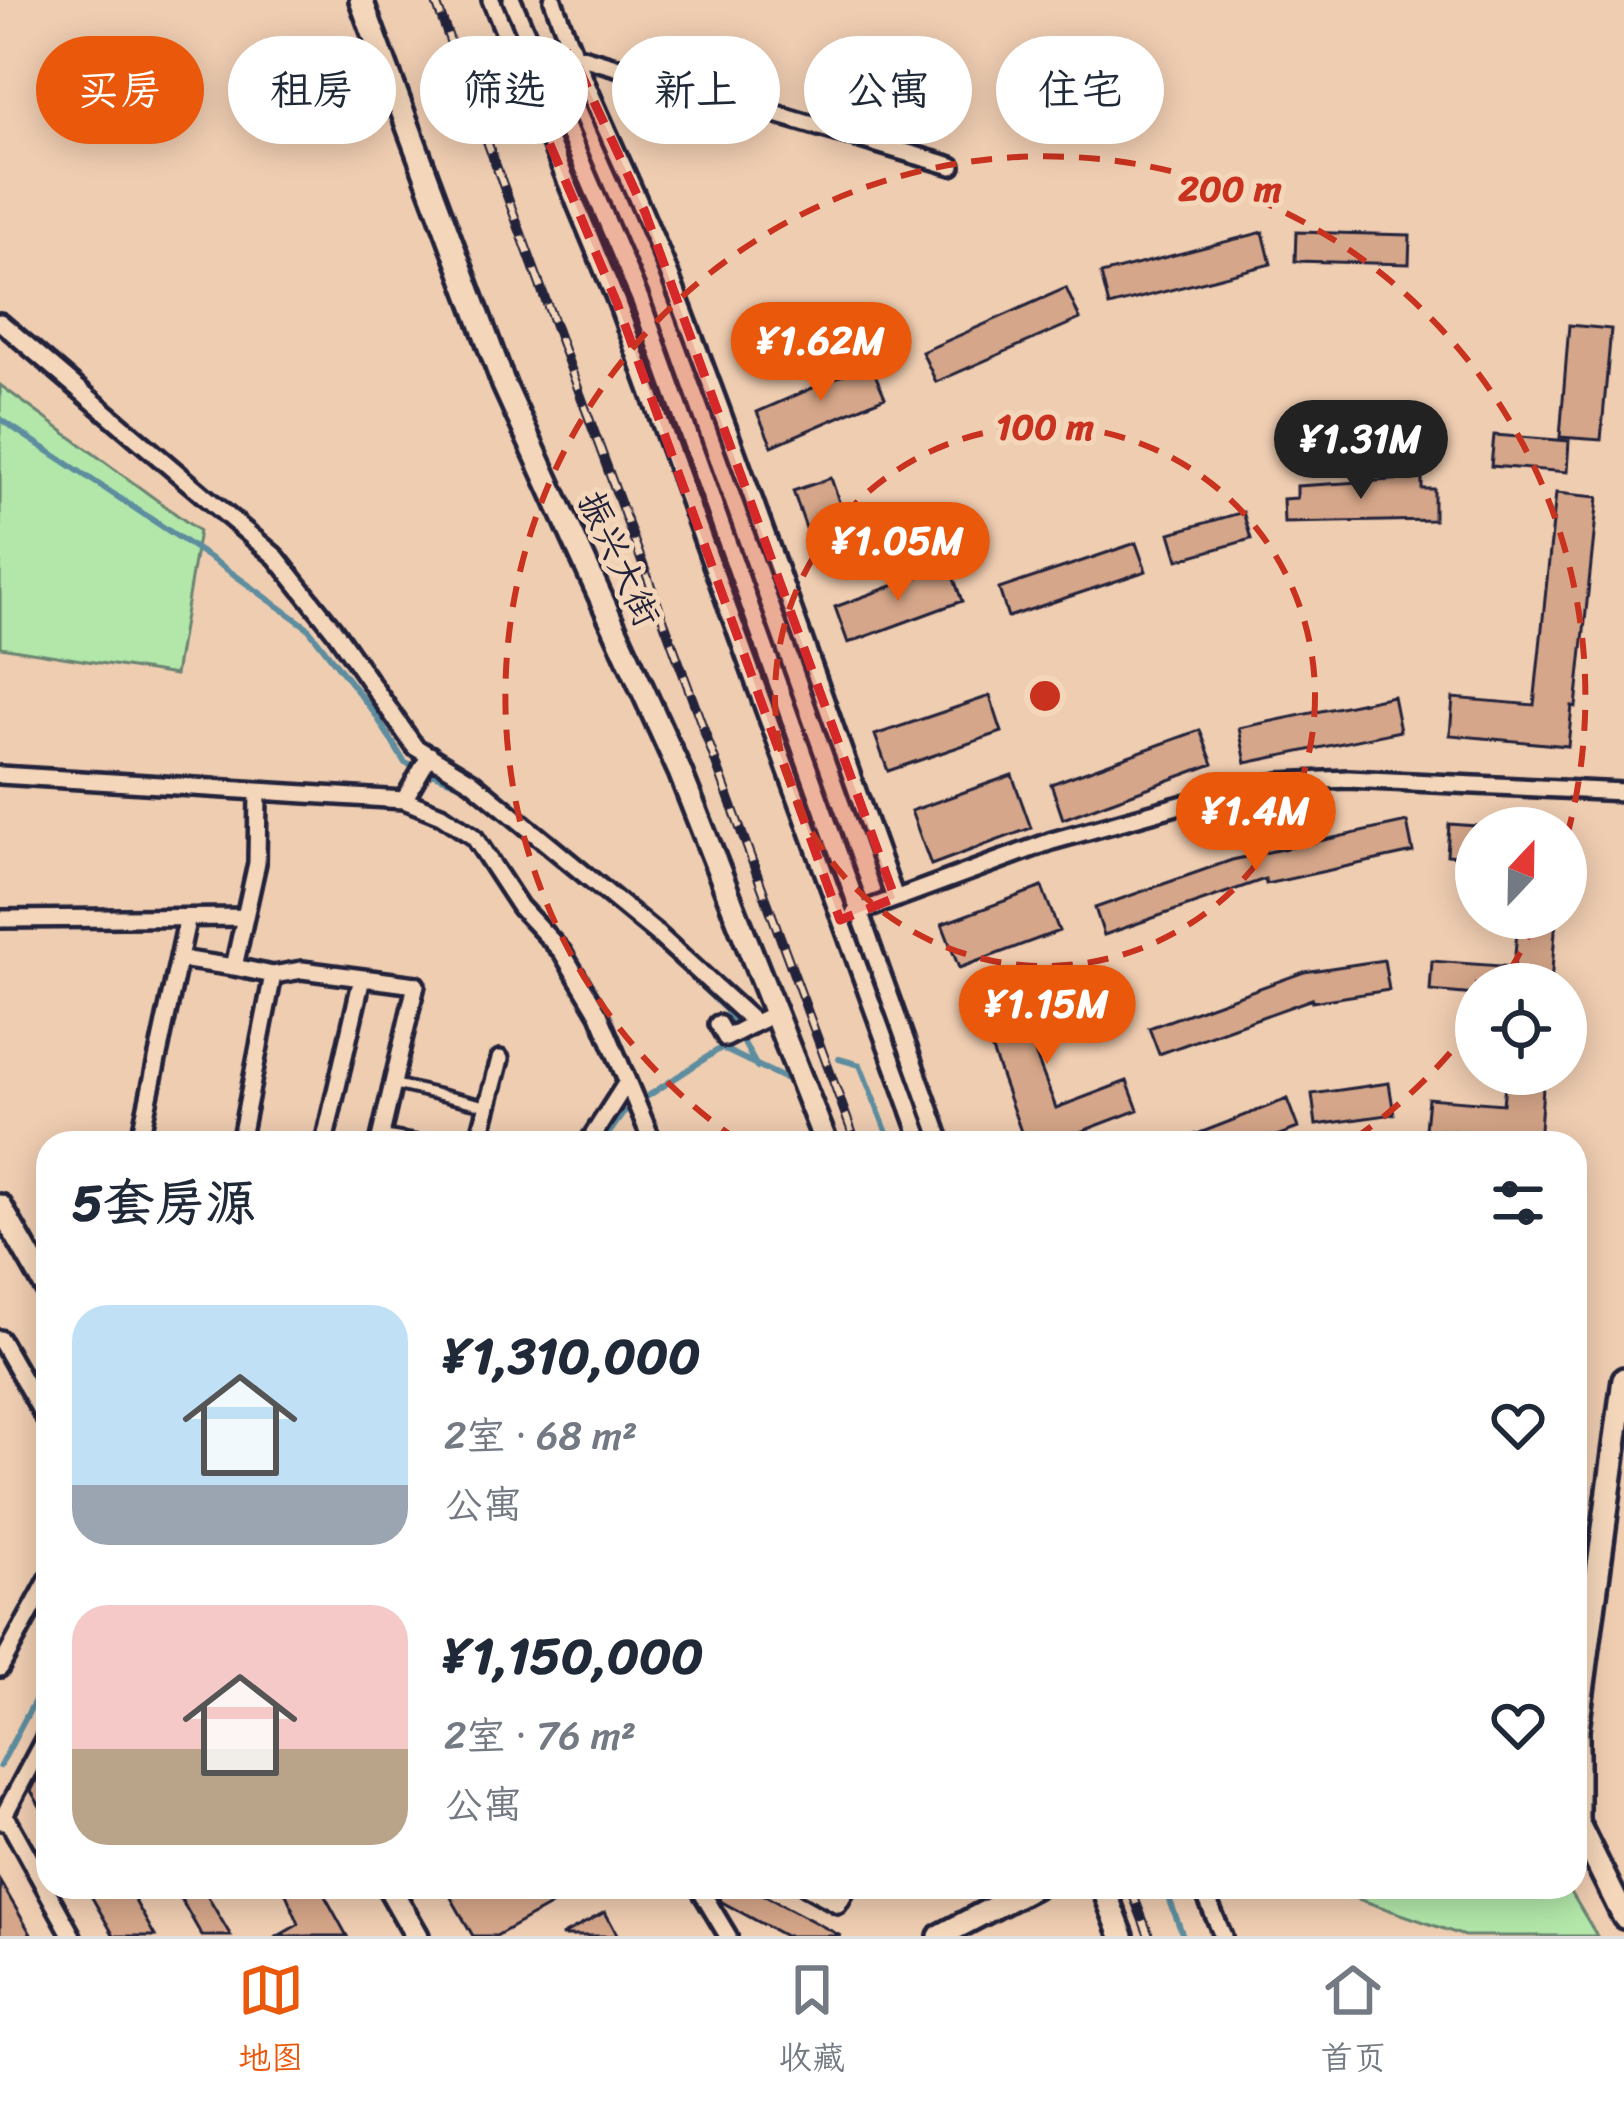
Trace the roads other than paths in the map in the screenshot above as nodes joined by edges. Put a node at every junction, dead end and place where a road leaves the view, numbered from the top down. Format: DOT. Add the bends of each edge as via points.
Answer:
graph roads {
  1 [pos="361,0"];
  2 [pos="491,0"];
  3 [pos="512,0"];
  4 [pos="553,0"];
  5 [pos="504,36"];
  6 [pos="528,36"];
  7 [pos="566,36"];
  8 [pos="588,59"];
  9 [pos="588,89"];
  10 [pos="550,144"];
  11 [pos="573,144"];
  12 [pos="952,166"];
  13 [pos="0,322"];
  14 [pos="430,755"];
  15 [pos="0,775"];
  16 [pos="258,791"];
  17 [pos="1624,792"];
  18 [pos="404,800"];
  19 [pos="895,898"];
  20 [pos="245,917"];
  21 [pos="0,919"];
  22 [pos="840,920"];
  23 [pos="187,921"];
  24 [pos="180,959"];
  25 [pos="234,967"];
  26 [pos="273,975"];
  27 [pos="362,978"];
  28 [pos="776,1013"];
  29 [pos="754,1023"];
  30 [pos="718,1024"];
  31 [pos="500,1059"];
  32 [pos="627,1082"];
  33 [pos="393,1084"];
  34 [pos="488,1106"];
  35 [pos="142,1131"];
  36 [pos="242,1131"];
  37 [pos="327,1131"];
  38 [pos="382,1131"];
  39 [pos="481,1131"];
  40 [pos="596,1131"];
  41 [pos="648,1131"];
  42 [pos="821,1131"];
  43 [pos="918,1131"];
  44 [pos="938,1131"];
  45 [pos="0,1206"];
  46 [pos="36,1269"];
  47 [pos="0,1340"];
  48 [pos="1624,1379"];
  49 [pos="36,1402"];
  50 [pos="1619,1456"];
  51 [pos="36,1602"];
  52 [pos="1587,1627"];
  53 [pos="0,1668"];
  54 [pos="36,1755"];
  55 [pos="2,1819"];
  56 [pos="1587,1842"];
  57 [pos="36,1876"];
  58 [pos="50,1899"];
  59 [pos="396,1899"];
  60 [pos="705,1899"];
  61 [pos="997,1899"];
  62 [pos="1108,1899"];
  63 [pos="1207,1899"];
  64 [pos="1624,1917"];
  65 [pos="72,1936"];
  66 [pos="417,1936"];
  67 [pos="728,1936"];
  68 [pos="940,1936"];
  69 [pos="1122,1936"];
  70 [pos="1223,1936"];
  1 -- 28 [label="street, 振兴大街" via="504,386 680,772"];
  2 -- 5 [label="street"];
  3 -- 6 [label="street"];
  4 -- 7 [label="street"];
  8 -- 12 [label="street"];
  9 -- 19 [label="street" via="695,340"];
  10 -- 22 [label="street" via="617,303"];
  11 -- 44 [label="street" via="640,301"];
  13 -- 14 [label="street" via="276,557 416,747"];
  14 -- 18 [label="street"];
  14 -- 29 [label="street" via="656,933"];
  15 -- 16 [label="street"];
  16 -- 18 [label="street"];
  16 -- 20 [label="street" via="257,863"];
  17 -- 19 [label="street" via="1279,782 1052,842"];
  18 -- 32 [label="street" via="474,837 520,907 562,952"];
  19 -- 22 [label="street"];
  20 -- 23 [label="street"];
  20 -- 25 [label="street"];
  21 -- 23 [label="street"];
  22 -- 43 [label="street"];
  23 -- 24 [label="street"];
  24 -- 25 [label="street"];
  24 -- 35 [label="street"];
  25 -- 26 [label="street"];
  26 -- 27 [label="street"];
  26 -- 36 [label="street"];
  27 -- 33 [label="street" via="416,985"];
  27 -- 37 [label="street"];
  28 -- 29 [label="street"];
  28 -- 42 [label="street, 振兴大街"];
  29 -- 30 [label="street" via="726,1038"];
  31 -- 34 [label="street"];
  32 -- 40 [label="street"];
  32 -- 41 [label="street"];
  33 -- 34 [label="lane"];
  33 -- 38 [label="street"];
  34 -- 39 [label="street"];
  45 -- 46 [label="street"];
  47 -- 49 [label="street"];
  48 -- 50 [label="street"];
  50 -- 52 [label="street"];
  51 -- 53 [label="street"];
  54 -- 55 [label="street"];
  55 -- 57 [label="street"];
  56 -- 64 [label="street"];
  58 -- 65 [label="street"];
  59 -- 66 [label="street"];
  60 -- 67 [label="street"];
  61 -- 68 [label="street"];
  62 -- 69 [label="street"];
  63 -- 70 [label="street"];
}
